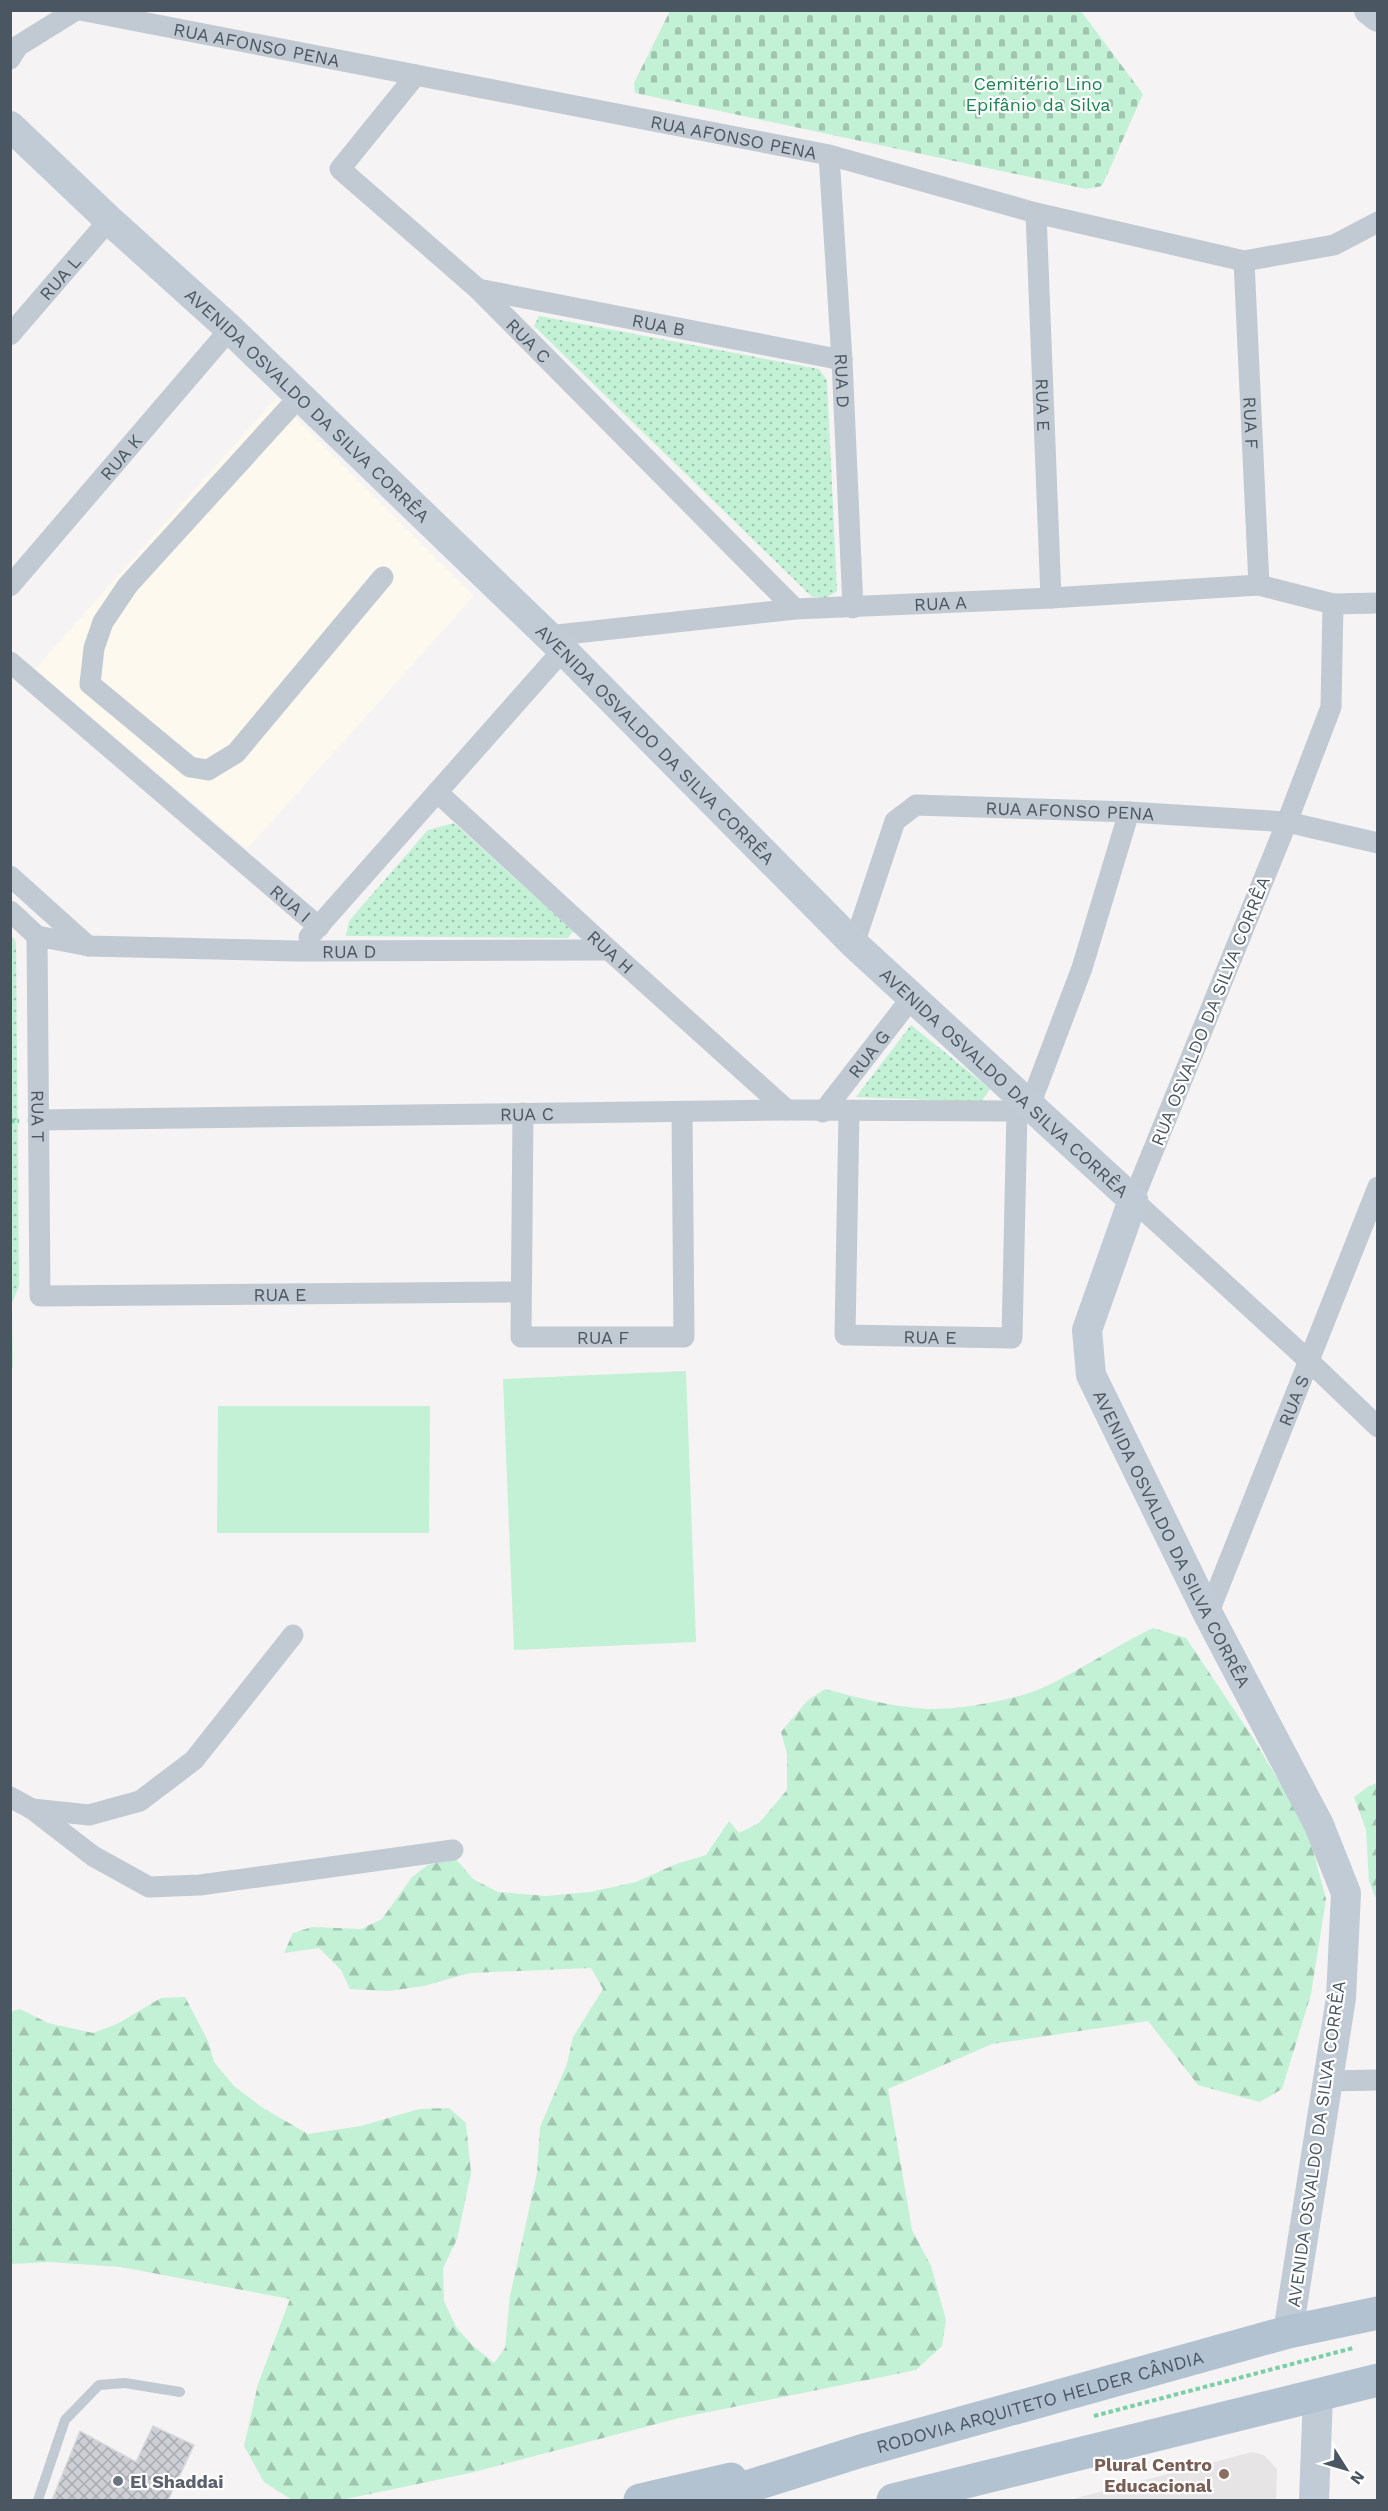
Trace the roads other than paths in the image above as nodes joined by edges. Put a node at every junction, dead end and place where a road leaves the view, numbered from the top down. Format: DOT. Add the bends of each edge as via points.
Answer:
graph roads {
  1 [pos="78,10"];
  2 [pos="1369,10"];
  3 [pos="1377,17"];
  4 [pos="10,59"];
  5 [pos="416,75"];
  6 [pos="10,126"];
  7 [pos="829,155"];
  8 [pos="1036,213"];
  9 [pos="109,220"];
  10 [pos="1377,222"];
  11 [pos="1244,261"];
  12 [pos="478,290"];
  13 [pos="230,329"];
  14 [pos="10,334"];
  15 [pos="842,360"];
  16 [pos="299,397"];
  17 [pos="383,578"];
  18 [pos="1259,585"];
  19 [pos="10,586"];
  20 [pos="1052,598"];
  21 [pos="1377,603"];
  22 [pos="1333,604"];
  23 [pos="853,608"];
  24 [pos="795,609"];
  25 [pos="556,643"];
  26 [pos="10,662"];
  27 [pos="437,792"];
  28 [pos="1129,812"];
  29 [pos="1287,822"];
  30 [pos="1377,843"];
  31 [pos="10,876"];
  32 [pos="10,911"];
  33 [pos="319,927"];
  34 [pos="37,936"];
  35 [pos="854,944"];
  36 [pos="89,946"];
  37 [pos="609,950"];
  38 [pos="297,951"];
  39 [pos="913,996"];
  40 [pos="1023,1108"];
  41 [pos="787,1110"];
  42 [pos="682,1112"];
  43 [pos="823,1112"];
  44 [pos="849,1112"];
  45 [pos="523,1113"];
  46 [pos="38,1120"];
  47 [pos="1377,1187"];
  48 [pos="1133,1200"];
  49 [pos="521,1292"];
  50 [pos="40,1296"];
  51 [pos="1309,1361"];
  52 [pos="1377,1427"];
  53 [pos="1208,1614"];
  54 [pos="293,1635"];
  55 [pos="10,1797"];
  56 [pos="32,1809"];
  57 [pos="453,1850"];
  58 [pos="1377,2080"];
  59 [pos="1328,2081"];
  60 [pos="1377,2313"];
  61 [pos="1288,2332"];
  62 [pos="1377,2379"];
  63 [pos="180,2392"];
  64 [pos="1318,2395"];
  65 [pos="861,2451"];
  66 [pos="38,2500"];
  67 [pos="640,2500"];
  68 [pos="706,2500"];
  69 [pos="893,2500"];
  70 [pos="1314,2500"];
  1 -- 4 [label="street" via="18,46"];
  1 -- 5 [label="street, RUA AFONSO PENA"];
  2 -- 3 [label="street"];
  5 -- 7 [label="street, RUA AFONSO PENA"];
  5 -- 12 [label="street, RUA C" via="340,170"];
  6 -- 9 [label="street, AVENIDA OSVALDO DA SILVA CORRÊA"];
  7 -- 8 [label="street, RUA AFONSO PENA"];
  7 -- 15 [label="street, RUA D"];
  8 -- 11 [label="street, RUA AFONSO PENA"];
  8 -- 20 [label="street, RUA E"];
  9 -- 13 [label="street, AVENIDA OSVALDO DA SILVA CORRÊA"];
  9 -- 14 [label="street, RUA L"];
  10 -- 11 [label="street, RUA AFONSO PENA" via="1334,244"];
  11 -- 18 [label="street, RUA F"];
  12 -- 15 [label="street, RUA B"];
  12 -- 24 [label="street, RUA C"];
  13 -- 16 [label="street, AVENIDA OSVALDO DA SILVA CORRÊA"];
  13 -- 19 [label="street, RUA K"];
  15 -- 23 [label="street, RUA D"];
  16 -- 17 [label="street" via="128,585 103,622 94,648 90,684 190,767 208,770 236,753"];
  16 -- 25 [label="street, AVENIDA OSVALDO DA SILVA CORRÊA"];
  18 -- 20 [label="street, RUA A"];
  18 -- 22 [label="street, RUA A"];
  20 -- 23 [label="street, RUA A"];
  21 -- 22 [label="street, RUA A"];
  22 -- 29 [label="street" via="1330,707"];
  23 -- 24 [label="street, RUA A"];
  24 -- 25 [label="street, RUA A"];
  25 -- 27 [label="street, RUA I"];
  25 -- 35 [label="street, AVENIDA OSVALDO DA SILVA CORRÊA"];
  26 -- 33 [label="street, RUA I"];
  27 -- 33 [label="street, RUA I"];
  27 -- 37 [label="street, RUA H"];
  28 -- 29 [label="street, RUA AFONSO PENA"];
  28 -- 35 [label="street, RUA AFONSO PENA" via="916,805 894,821"];
  28 -- 40 [label="street" via="1082,968"];
  29 -- 30 [label="street, RUA AFONSO PENA"];
  29 -- 48 [label="street, RUA OSVALDO DA SILVA CORRÊA"];
  31 -- 36 [label="street"];
  32 -- 34 [label="street"];
  33 -- 38 [label="street"];
  34 -- 36 [label="street, RUA D"];
  34 -- 46 [label="street, RUA T"];
  35 -- 39 [label="street, AVENIDA OSVALDO DA SILVA CORRÊA"];
  36 -- 38 [label="street, RUA D"];
  37 -- 38 [label="street, RUA D"];
  37 -- 41 [label="street, RUA H"];
  39 -- 40 [label="street, AVENIDA OSVALDO DA SILVA CORRÊA"];
  39 -- 43 [label="street, RUA G"];
  40 -- 44 [label="street, RUA C"];
  40 -- 44 [label="street, RUA E" via="1012,1338 845,1335"];
  40 -- 48 [label="street, AVENIDA OSVALDO DA SILVA CORRÊA"];
  41 -- 42 [label="street, RUA C"];
  41 -- 43 [label="street, RUA C"];
  42 -- 45 [label="street, RUA C"];
  42 -- 49 [label="street, RUA F" via="684,1336 521,1337"];
  43 -- 44 [label="street, RUA C"];
  45 -- 46 [label="street, RUA C"];
  45 -- 49 [label="street, RUA F"];
  46 -- 50 [label="street, RUA T"];
  47 -- 51 [label="street, RUA S"];
  48 -- 51 [label="street"];
  48 -- 53 [label="street, AVENIDA OSVALDO DA SILVA CORRÊA" via="1087,1330 1091,1375"];
  49 -- 50 [label="street, RUA E"];
  51 -- 52 [label="street"];
  51 -- 53 [label="street, RUA S"];
  53 -- 59 [label="street, AVENIDA OSVALDO DA SILVA CORRÊA" via="1319,1825 1346,1893 1341,1998"];
  54 -- 56 [label="street" via="194,1760 140,1801 89,1815"];
  55 -- 56 [label="street"];
  56 -- 57 [label="street" via="93,1856 149,1887 200,1885"];
  58 -- 59 [label="street"];
  59 -- 61 [label="street, AVENIDA OSVALDO DA SILVA CORRÊA"];
  60 -- 61 [label="main road, RODOVIA ARQUITETO HELDER CÂNDIA"];
  61 -- 65 [label="main road, RODOVIA ARQUITETO HELDER CÂNDIA" via="1221,2366"];
  62 -- 64 [label="main road"];
  63 -- 66 [label="lane" via="125,2383 99,2385 65,2421"];
  64 -- 69 [label="main road"];
  64 -- 70 [label="street"];
  65 -- 67 [label="main road"];
  65 -- 68 [label="main road, RODOVIA ARQUITETO HELDER CÂNDIA"];
}
